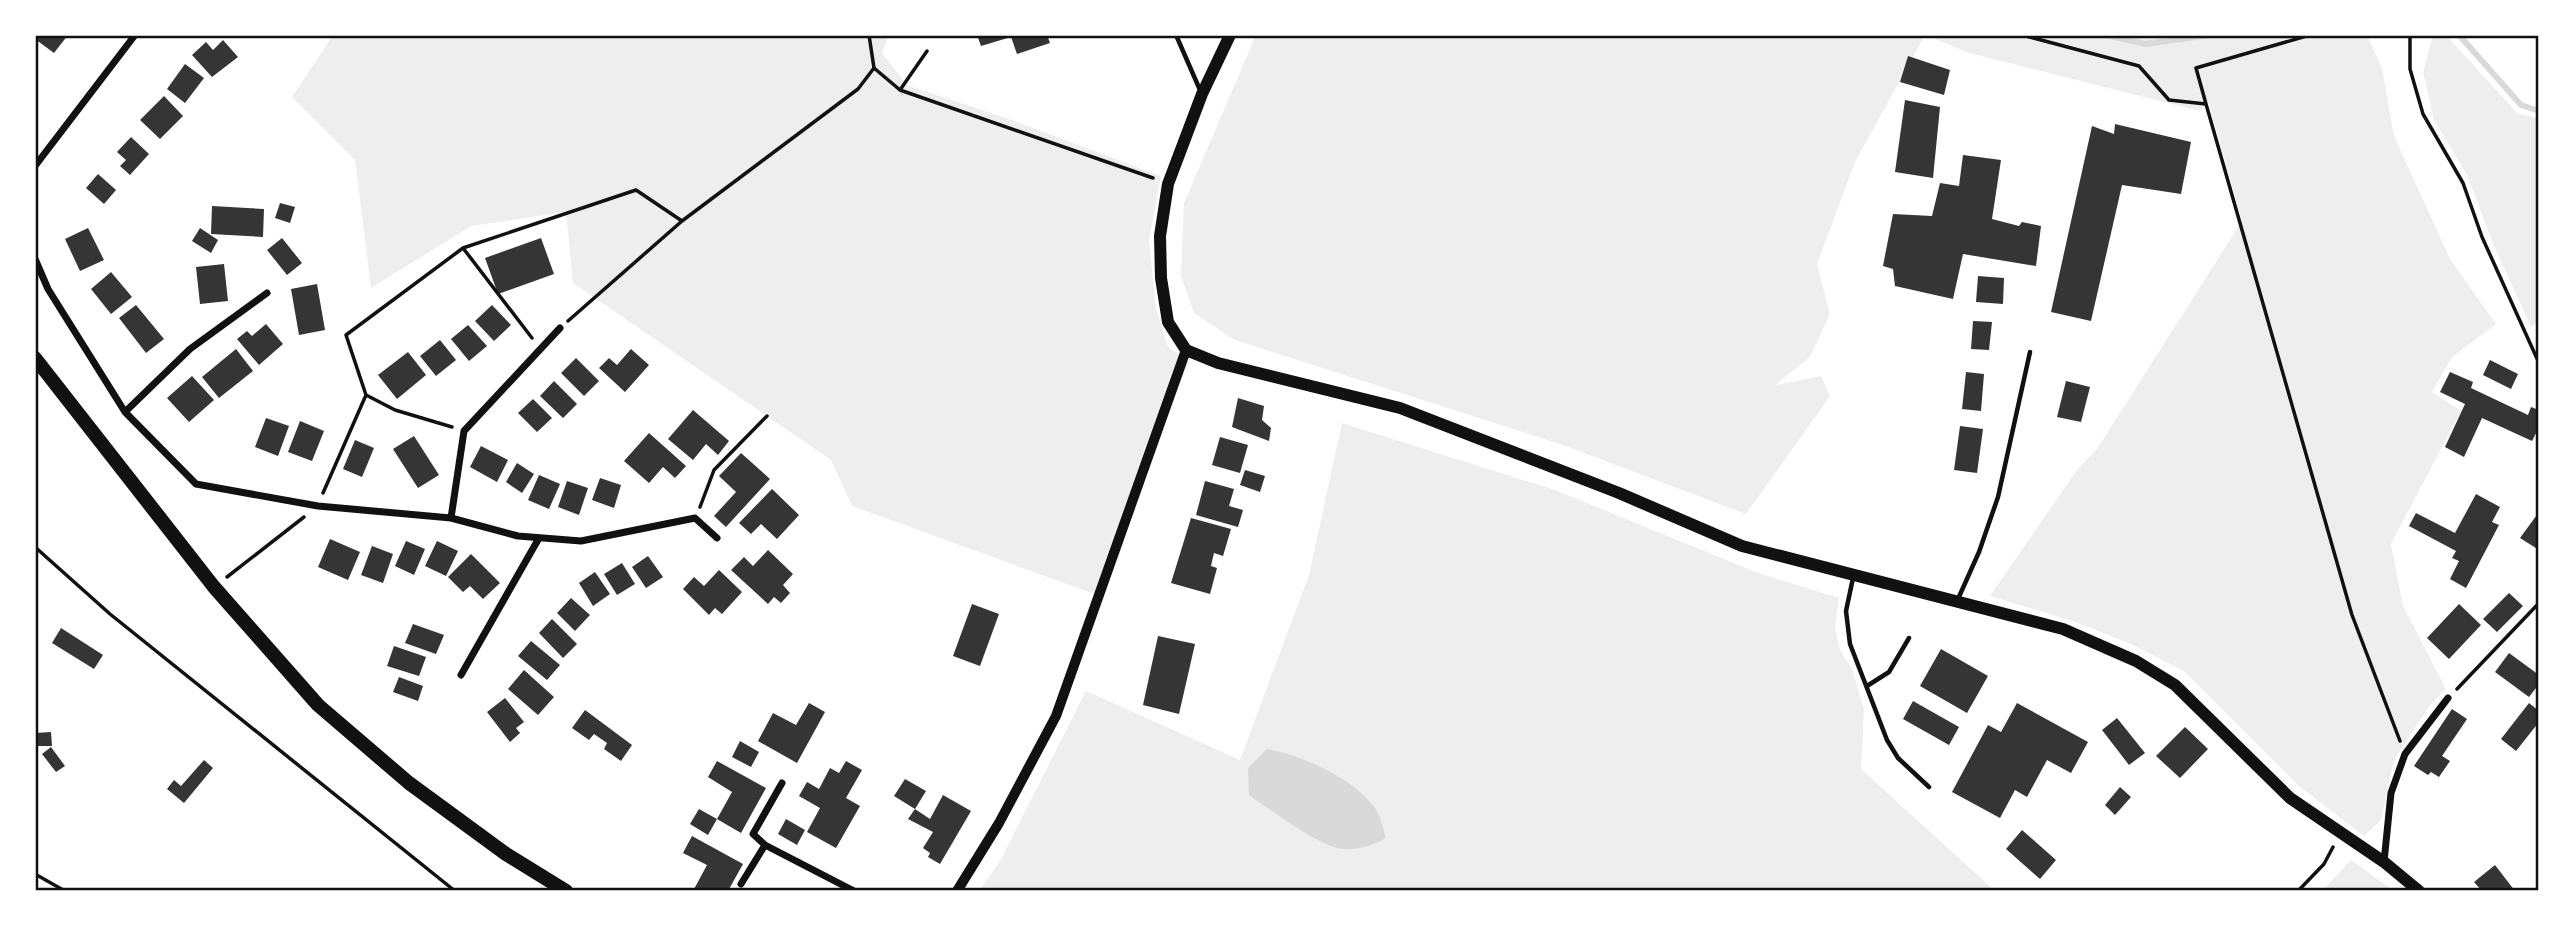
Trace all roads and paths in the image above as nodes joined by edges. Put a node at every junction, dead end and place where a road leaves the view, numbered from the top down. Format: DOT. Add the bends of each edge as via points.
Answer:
graph roads {
  1 [pos="135,35"];
  2 [pos="869,35"];
  3 [pos="1175,35"];
  4 [pos="1230,35"];
  5 [pos="2022,35"];
  6 [pos="2310,35"];
  7 [pos="2410,35"];
  8 [pos="927,51"];
  9 [pos="874,68"];
  10 [pos="900,90"];
  11 [pos="1202,94"];
  12 [pos="2206,104"];
  13 [pos="35,166"];
  14 [pos="1168,184"];
  15 [pos="682,221"];
  16 [pos="463,248"];
  17 [pos="35,259"];
  18 [pos="267,293"];
  19 [pos="560,328"];
  20 [pos="541,350"];
  21 [pos="1186,350"];
  22 [pos="2030,352"];
  23 [pos="35,358"];
  24 [pos="2539,363"];
  25 [pos="366,395"];
  26 [pos="125,412"];
  27 [pos="767,416"];
  28 [pos="464,431"];
  29 [pos="318,506"];
  30 [pos="695,518"];
  31 [pos="451,519"];
  32 [pos="539,538"];
  33 [pos="717,538"];
  34 [pos="35,547"];
  35 [pos="1853,573"];
  36 [pos="214,587"];
  37 [pos="1958,600"];
  38 [pos="2539,603"];
  39 [pos="1909,638"];
  40 [pos="461,675"];
  41 [pos="1867,686"];
  42 [pos="2448,698"];
  43 [pos="2405,754"];
  44 [pos="782,783"];
  45 [pos="1929,787"];
  46 [pos="2342,833"];
  47 [pos="765,845"];
  48 [pos="2384,862"];
  49 [pos="35,874"];
  50 [pos="741,884"];
  51 [pos="65,891"];
  52 [pos="455,891"];
  53 [pos="566,891"];
  54 [pos="854,891"];
  55 [pos="957,891"];
  56 [pos="2298,891"];
  57 [pos="2419,891"];
  1 -- 13 [label="street"];
  2 -- 9 [label="path"];
  3 -- 11 [label="lane"];
  4 -- 11 [label="main road"];
  5 -- 12 [label="path" via="2139,66 2169,100"];
  6 -- 12 [label="path" via="2196,68"];
  7 -- 24 [label="path" via="2410,69 2423,114 2463,183 2482,237"];
  8 -- 10 [label="path"];
  9 -- 10 [label="path"];
  9 -- 15 [label="path" via="858,89"];
  10 -- 14 [label="path"];
  11 -- 14 [label="main road"];
  12 -- 43 [label="path" via="2352,615"];
  14 -- 21 [label="main road" via="1160,236 1161,278 1168,322"];
  15 -- 16 [label="path" via="636,190"];
  15 -- 19 [label="path"];
  16 -- 20 [label="path"];
  16 -- 25 [label="path" via="346,335"];
  17 -- 26 [label="street" via="48,289"];
  18 -- 26 [label="street" via="190,349"];
  19 -- 20 [label="street"];
  20 -- 28 [label="street"];
  21 -- 35 [label="main road" via="1218,363 1400,408 1742,547"];
  21 -- 55 [label="street" via="1056,716"];
  22 -- 37 [label="lane" via="1998,497"];
  23 -- 36 [label="main road"];
  25 -- 28 [label="path" via="395,410"];
  25 -- 29 [label="path"];
  26 -- 29 [label="street" via="196,484"];
  27 -- 30 [label="path" via="714,470"];
  28 -- 31 [label="street"];
  29 -- 31 [label="street"];
  29 -- 36 [label="path"];
  30 -- 32 [label="street" via="581,541"];
  30 -- 33 [label="street"];
  31 -- 32 [label="street"];
  32 -- 40 [label="street"];
  34 -- 52 [label="path" via="110,614"];
  35 -- 37 [label="main road"];
  35 -- 41 [label="lane" via="1846,630"];
  36 -- 53 [label="main road" via="318,705 420,791"];
  37 -- 46 [label="main road" via="2063,629 2175,685 2290,798"];
  38 -- 42 [label="path"];
  39 -- 41 [label="lane" via="1889,671"];
  41 -- 45 [label="lane" via="1886,740"];
  42 -- 43 [label="street"];
  43 -- 48 [label="street" via="2391,793"];
  44 -- 47 [label="street" via="753,834"];
  46 -- 48 [label="main road"];
  46 -- 56 [label="path" via="2324,864"];
  47 -- 50 [label="street"];
  47 -- 54 [label="street"];
  48 -- 57 [label="main road"];
  49 -- 51 [label="path"];
}
